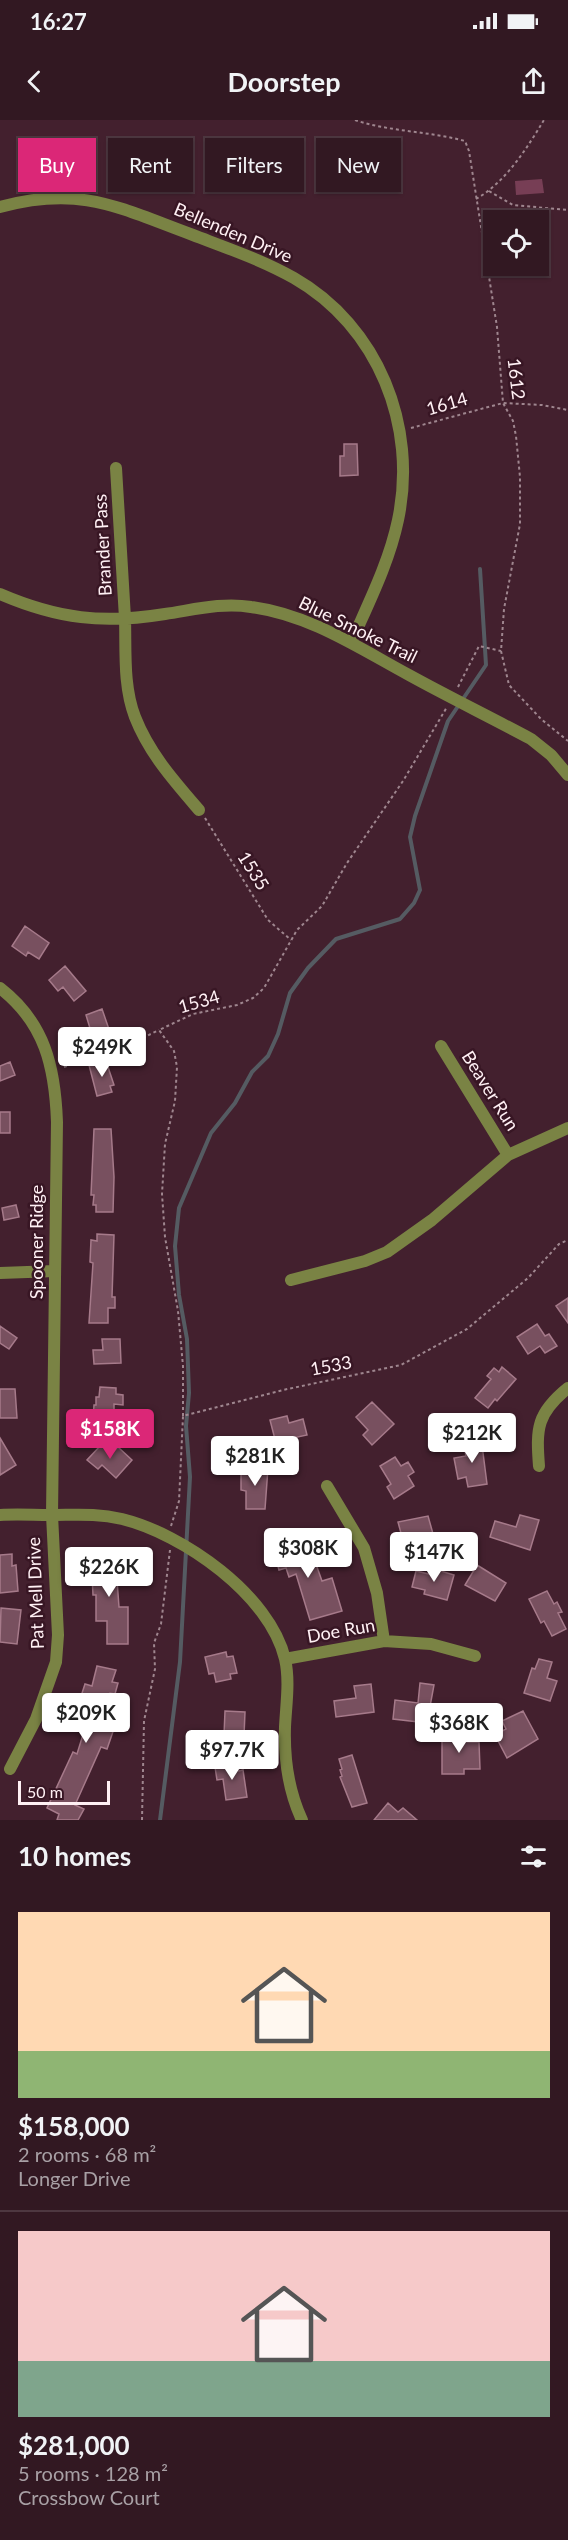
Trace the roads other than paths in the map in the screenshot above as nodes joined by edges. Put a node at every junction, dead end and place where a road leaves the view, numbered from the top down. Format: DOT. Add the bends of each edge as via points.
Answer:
graph roads {
  1 [pos="0,207"];
  2 [pos="116,468"];
  3 [pos="0,594"];
  4 [pos="125,620"];
  5 [pos="351,643"];
  6 [pos="568,775"];
  7 [pos="200,810"];
  8 [pos="0,988"];
  9 [pos="441,1046"];
  10 [pos="568,1128"];
  11 [pos="508,1155"];
  12 [pos="55,1271"];
  13 [pos="0,1273"];
  14 [pos="291,1280"];
  15 [pos="568,1388"];
  16 [pos="539,1466"];
  17 [pos="327,1486"];
  18 [pos="0,1515"];
  19 [pos="52,1515"];
  20 [pos="384,1641"];
  21 [pos="475,1656"];
  22 [pos="285,1659"];
  23 [pos="10,1769"];
  24 [pos="302,1820"];
  1 -- 5 [label="street, Bellenden Drive" via="51,198 116,205 253,258 294,278 336,310 370,352 387,386 400,432 403,478 398,521"];
  2 -- 4 [label="street, Brander Pass"];
  3 -- 4 [label="street, Blue Smoke Trail" via="62,616"];
  4 -- 5 [label="street, Blue Smoke Trail" via="215,606 248,606 287,614"];
  4 -- 7 [label="street, Brander Pass" via="134,716 147,744"];
  5 -- 6 [label="street, Blue Smoke Trail" via="531,739"];
  8 -- 12 [label="street, Spooner Ridge" via="37,1028 56,1088"];
  9 -- 11 [label="street, Beaver Run"];
  10 -- 11 [label="street"];
  11 -- 14 [label="street" via="400,1245 365,1261"];
  12 -- 13 [label="street"];
  12 -- 19 [label="street, Spooner Ridge"];
  15 -- 16 [label="street" via="538,1423"];
  17 -- 20 [label="street" via="364,1548 377,1593"];
  18 -- 19 [label="street"];
  19 -- 22 [label="street" via="88,1513 123,1520 152,1528 190,1550 252,1599 280,1643"];
  19 -- 23 [label="street, Pat Mell Drive" via="56,1662 36,1719"];
  20 -- 21 [label="street, Doe Run" via="431,1644"];
  20 -- 22 [label="street, Doe Run"];
  22 -- 24 [label="street" via="288,1783"];
}
